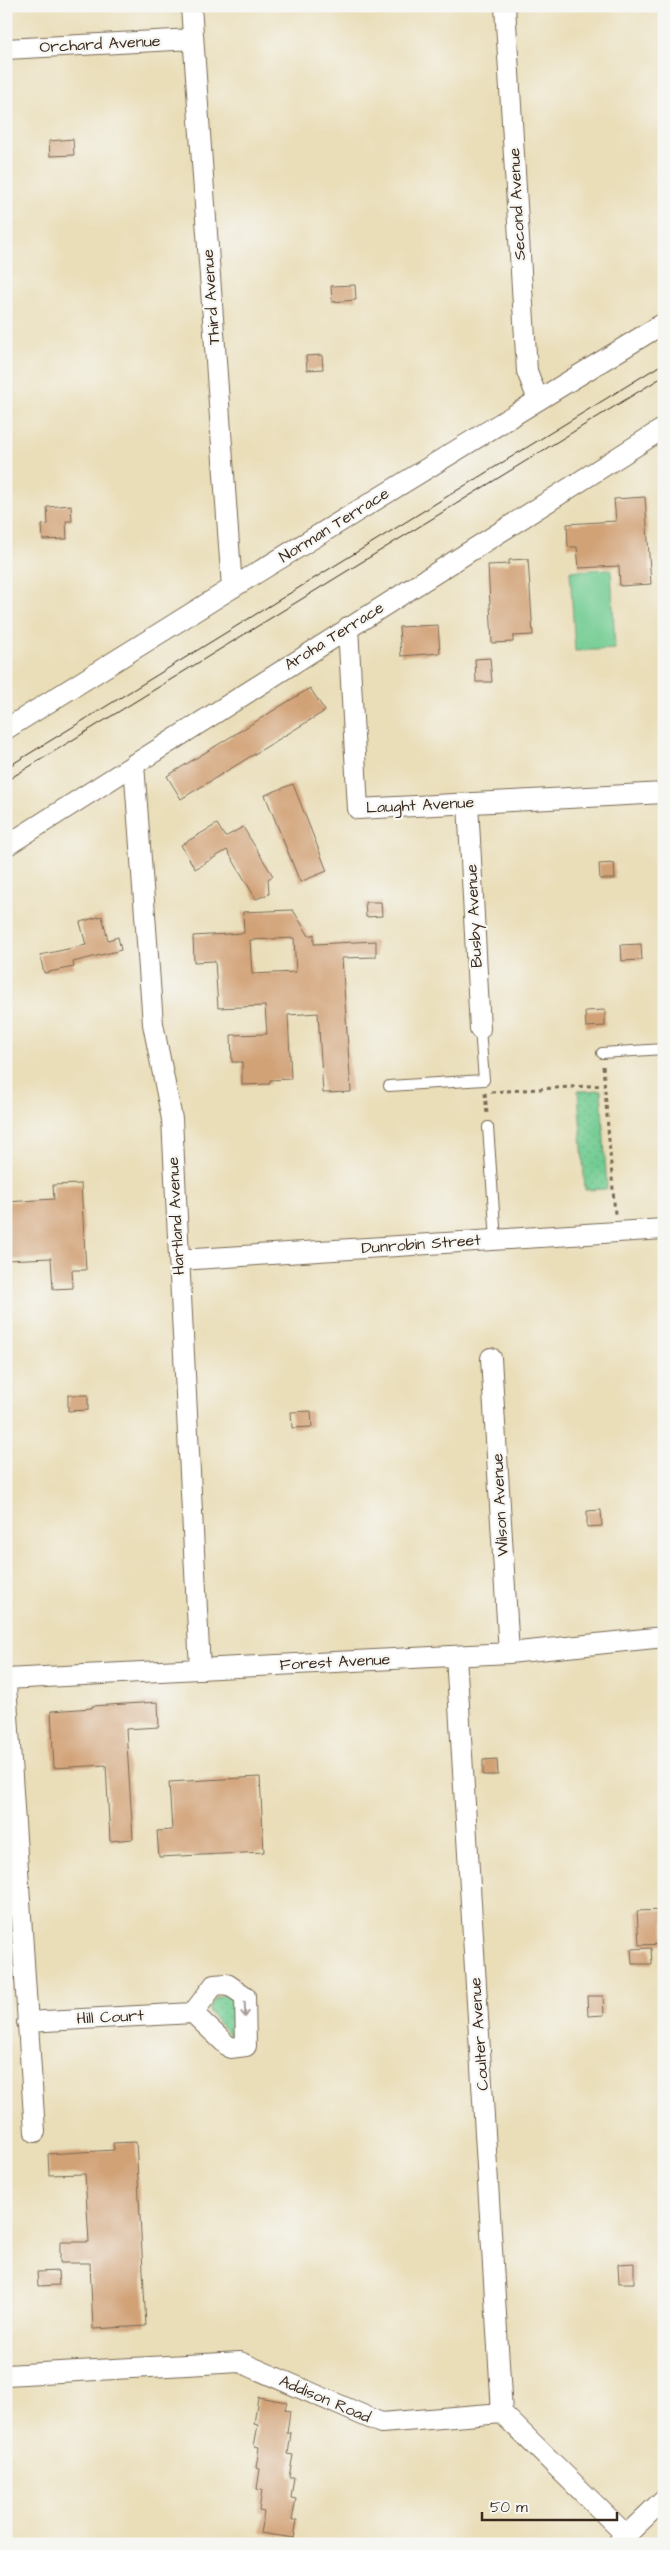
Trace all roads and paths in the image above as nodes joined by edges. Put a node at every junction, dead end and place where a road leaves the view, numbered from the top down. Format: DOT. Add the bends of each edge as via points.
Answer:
graph roads {
  1 [pos="191,6"];
  2 [pos="505,6"];
  3 [pos="193,39"];
  4 [pos="6,49"];
  5 [pos="664,323"];
  6 [pos="538,400"];
  7 [pos="664,428"];
  8 [pos="232,588"];
  9 [pos="348,627"];
  10 [pos="6,730"];
  11 [pos="134,764"];
  12 [pos="664,793"];
  13 [pos="468,803"];
  14 [pos="6,846"];
  15 [pos="480,1029"];
  16 [pos="664,1049"];
  17 [pos="602,1052"];
  18 [pos="484,1080"];
  19 [pos="605,1085"];
  20 [pos="388,1086"];
  21 [pos="485,1092"];
  22 [pos="488,1126"];
  23 [pos="664,1229"];
  24 [pos="616,1232"];
  25 [pos="496,1240"];
  26 [pos="179,1260"];
  27 [pos="492,1358"];
  28 [pos="664,1637"];
  29 [pos="509,1653"];
  30 [pos="456,1656"];
  31 [pos="200,1670"];
  32 [pos="6,1679"];
  33 [pos="6,1684"];
  34 [pos="193,2013"];
  35 [pos="27,2022"];
  36 [pos="35,2132"];
  37 [pos="6,2375"];
  38 [pos="502,2413"];
  39 [pos="664,2499"];
  40 [pos="622,2539"];
  1 -- 3 [label="street, Third Avenue"];
  2 -- 6 [label="street, Second Avenue" via="527,371"];
  3 -- 4 [label="street, Orchard Avenue"];
  3 -- 8 [label="street, Third Avenue"];
  5 -- 6 [label="street, Norman Terrace"];
  6 -- 8 [label="street, Norman Terrace"];
  7 -- 9 [label="street, Aroha Terrace"];
  8 -- 10 [label="street, Norman Terrace"];
  9 -- 11 [label="street, Aroha Terrace"];
  9 -- 13 [label="street, Laught Avenue" via="358,809"];
  11 -- 14 [label="street, Aroha Terrace"];
  11 -- 26 [label="street, Hartland Avenue" via="153,1024 172,1119"];
  12 -- 13 [label="street, Laught Avenue"];
  13 -- 15 [label="street, Busby Avenue"];
  15 -- 18 [label="lane"];
  16 -- 17 [label="lane"];
  17 -- 19 [label="path"];
  18 -- 20 [label="lane"];
  18 -- 21 [label="path"];
  19 -- 21 [label="path"];
  19 -- 24 [label="path"];
  21 -- 22 [label="path"];
  22 -- 25 [label="lane"];
  23 -- 24 [label="street, Dunrobin Street"];
  24 -- 25 [label="street, Dunrobin Street"];
  25 -- 26 [label="street, Dunrobin Street"];
  26 -- 31 [label="street, Hartland Avenue"];
  27 -- 29 [label="street, Wilson Avenue"];
  28 -- 29 [label="street, Forest Avenue"];
  29 -- 30 [label="street, Forest Avenue"];
  30 -- 31 [label="street, Forest Avenue"];
  30 -- 38 [label="street, Coulter Avenue"];
  31 -- 32 [label="street, Forest Avenue"];
  33 -- 35 [label="street"];
  34 -- 35 [label="street, Hill Court"];
  35 -- 36 [label="street"];
  37 -- 38 [label="street, Addison Road" via="240,2362 381,2423"];
  38 -- 40 [label="street"];
  39 -- 40 [label="street"];
}
